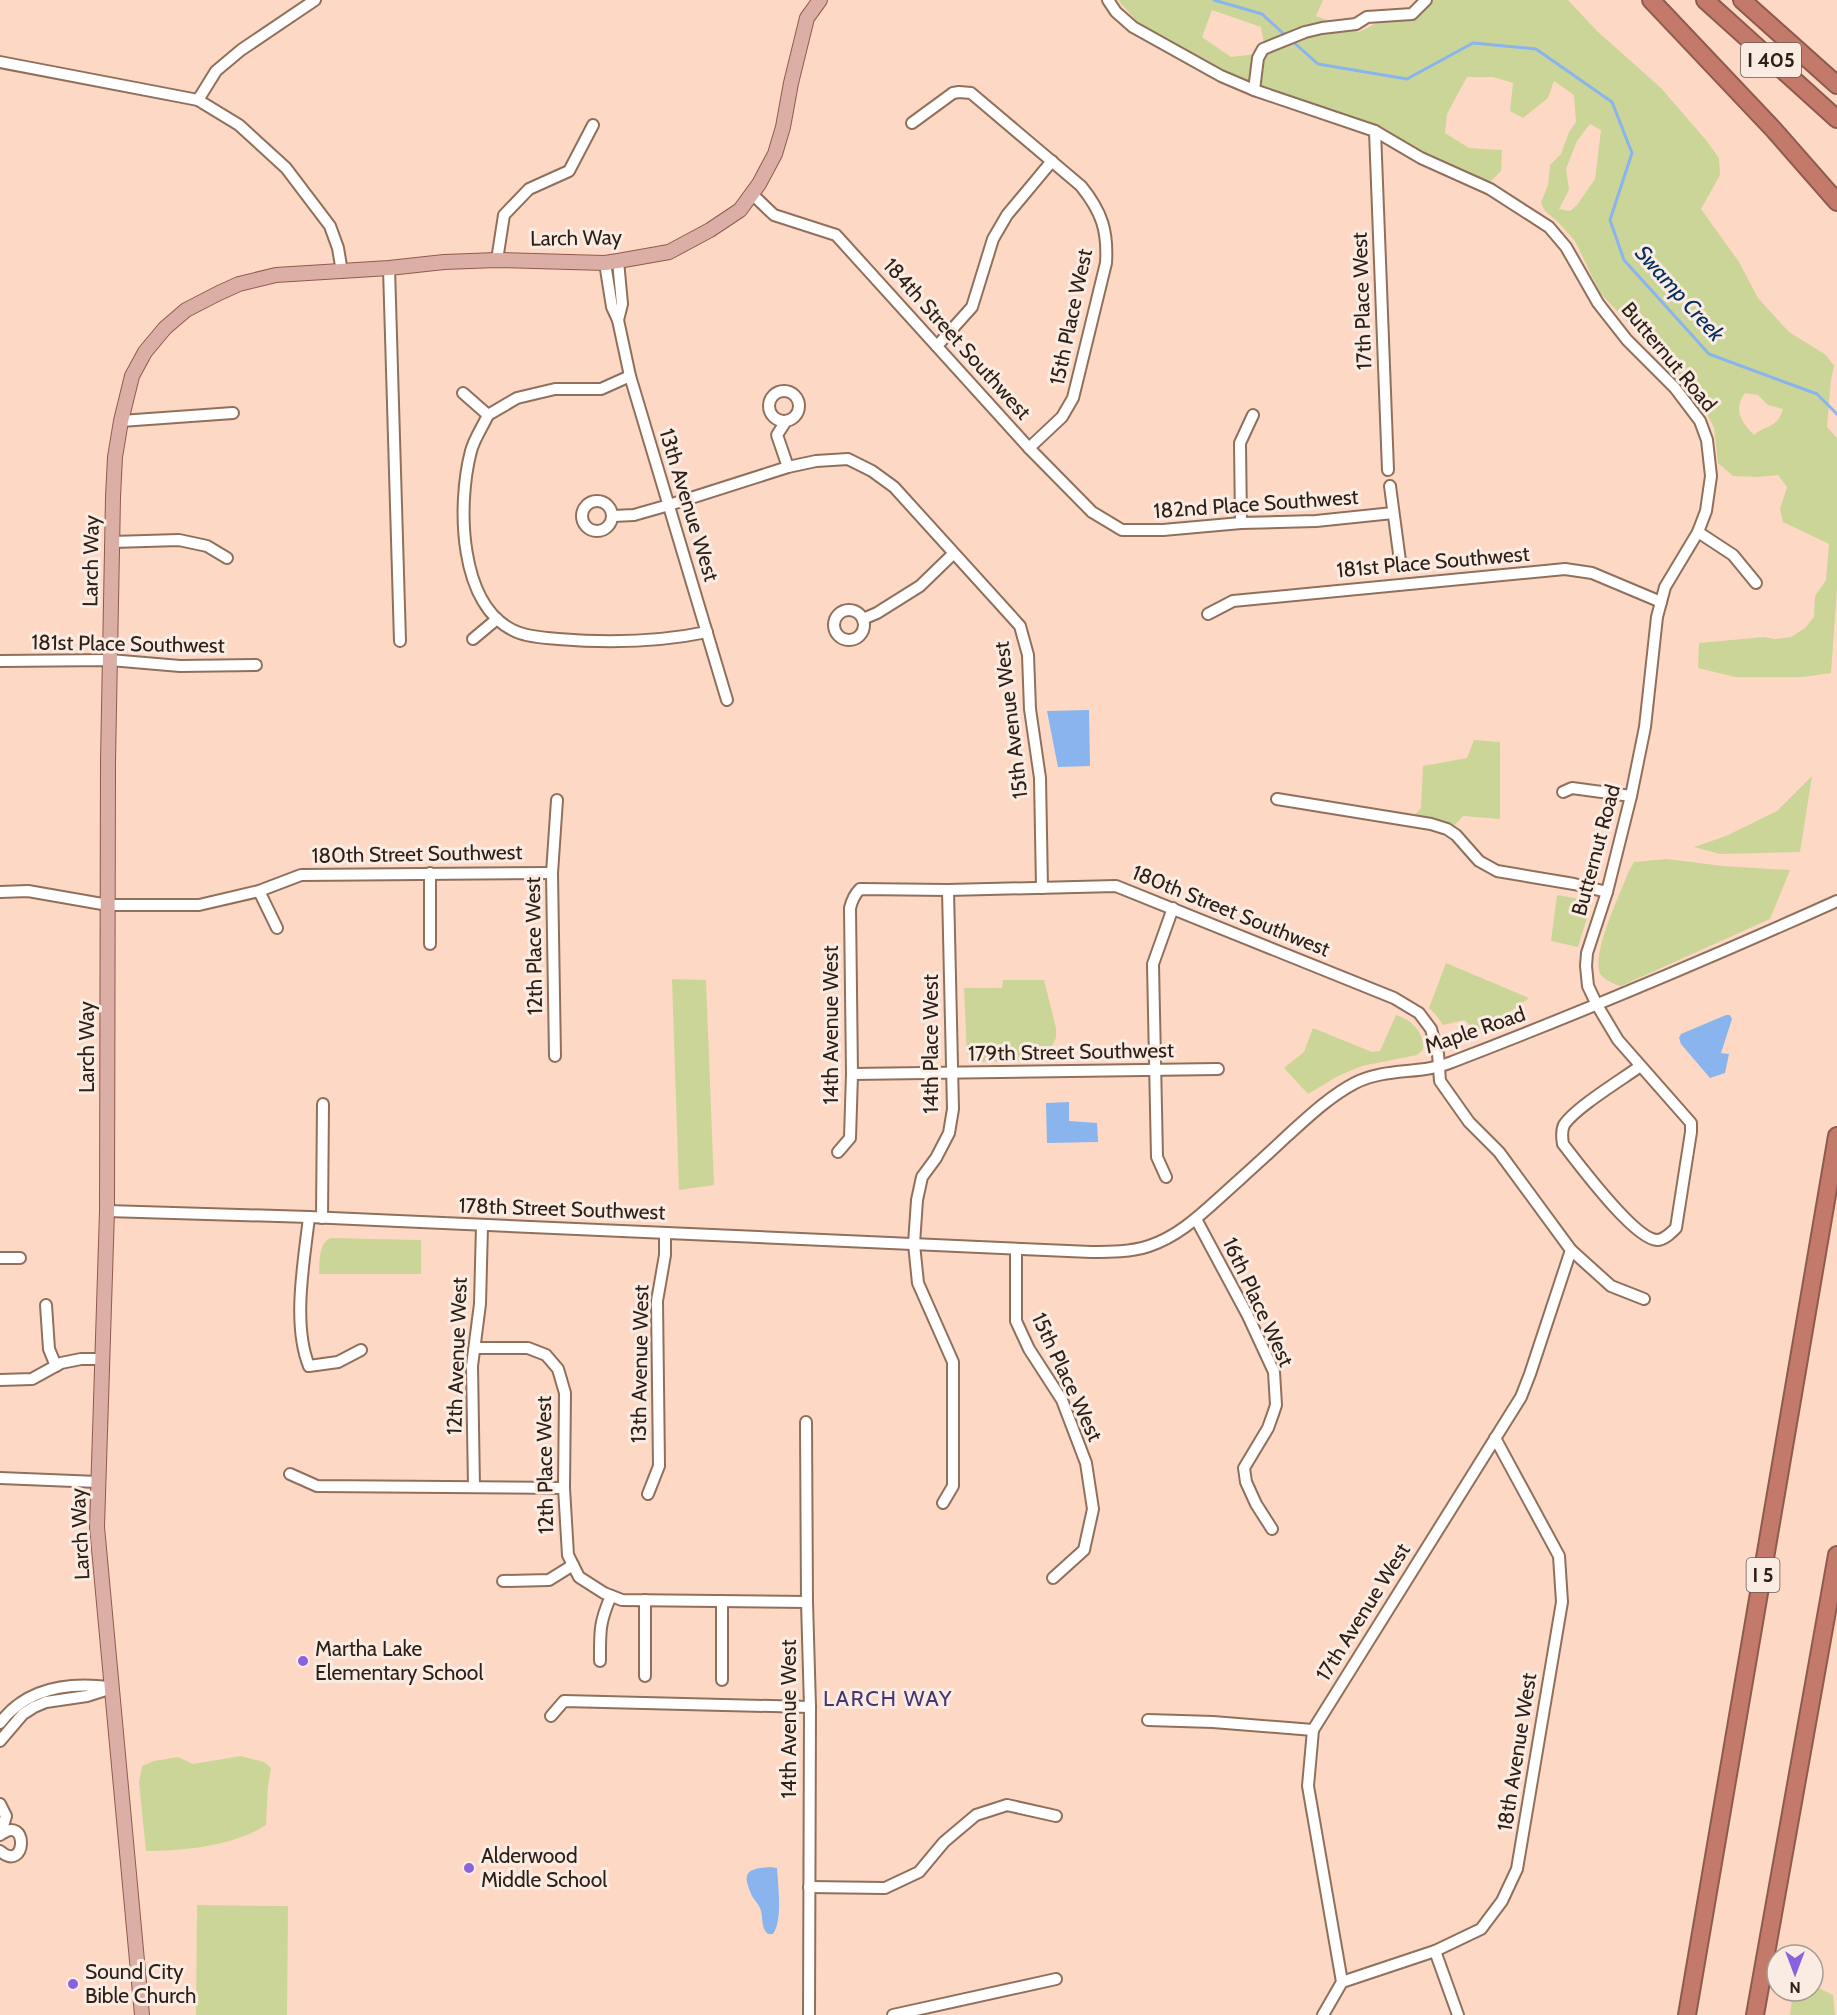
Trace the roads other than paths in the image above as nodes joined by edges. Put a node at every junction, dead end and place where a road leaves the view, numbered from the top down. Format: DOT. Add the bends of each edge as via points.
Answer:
graph roads {
  1 [pos="315,0"];
  2 [pos="820,0"];
  3 [pos="1108,0"];
  4 [pos="1426,0"];
  5 [pos="1651,0"];
  6 [pos="1705,0"];
  7 [pos="1742,0"];
  8 [pos="0,62"];
  9 [pos="1837,85"];
  10 [pos="1254,90"];
  11 [pos="198,100"];
  12 [pos="1837,119"];
  13 [pos="912,123"];
  14 [pos="593,125"];
  15 [pos="1375,131"];
  16 [pos="1052,161"];
  17 [pos="752,194"];
  18 [pos="1837,202"];
  19 [pos="497,260"];
  20 [pos="611,262"];
  21 [pos="389,268"];
  22 [pos="342,272"];
  23 [pos="937,346"];
  24 [pos="630,376"];
  25 [pos="463,393"];
  26 [pos="233,413"];
  27 [pos="488,415"];
  28 [pos="1253,415"];
  29 [pos="121,421"];
  30 [pos="786,421"];
  31 [pos="1029,448"];
  32 [pos="788,467"];
  33 [pos="1388,470"];
  34 [pos="1390,486"];
  35 [pos="669,505"];
  36 [pos="1393,513"];
  37 [pos="613,516"];
  38 [pos="1241,523"];
  39 [pos="1122,530"];
  40 [pos="1698,532"];
  41 [pos="112,542"];
  42 [pos="953,554"];
  43 [pos="227,558"];
  44 [pos="1400,561"];
  45 [pos="1756,583"];
  46 [pos="1661,602"];
  47 [pos="1208,614"];
  48 [pos="497,619"];
  49 [pos="863,620"];
  50 [pos="707,633"];
  51 [pos="473,639"];
  52 [pos="400,641"];
  53 [pos="110,660"];
  54 [pos="0,661"];
  55 [pos="256,666"];
  56 [pos="727,700"];
  57 [pos="1563,792"];
  58 [pos="1631,796"];
  59 [pos="1277,799"];
  60 [pos="557,801"];
  61 [pos="430,873"];
  62 [pos="552,873"];
  63 [pos="1042,888"];
  64 [pos="948,890"];
  65 [pos="259,891"];
  66 [pos="0,892"];
  67 [pos="1607,892"];
  68 [pos="854,895"];
  69 [pos="1837,901"];
  70 [pos="108,905"];
  71 [pos="1173,908"];
  72 [pos="277,928"];
  73 [pos="430,944"];
  74 [pos="1597,1005"];
  75 [pos="555,1056"];
  76 [pos="1639,1067"];
  77 [pos="1438,1068"];
  78 [pos="1218,1069"];
  79 [pos="1155,1070"];
  80 [pos="952,1072"];
  81 [pos="852,1074"];
  82 [pos="323,1104"];
  83 [pos="1837,1136"];
  84 [pos="838,1152"];
  85 [pos="1167,1177"];
  86 [pos="107,1211"];
  87 [pos="309,1217"];
  88 [pos="322,1218"];
  89 [pos="1196,1219"];
  90 [pos="482,1226"];
  91 [pos="664,1233"];
  92 [pos="914,1244"];
  93 [pos="1016,1249"];
  94 [pos="1571,1251"];
  95 [pos="0,1258"];
  96 [pos="20,1258"];
  97 [pos="1644,1299"];
  98 [pos="46,1305"];
  99 [pos="475,1348"];
  100 [pos="361,1350"];
  101 [pos="102,1359"];
  102 [pos="56,1366"];
  103 [pos="0,1380"];
  104 [pos="806,1422"];
  105 [pos="1495,1438"];
  106 [pos="290,1474"];
  107 [pos="0,1478"];
  108 [pos="98,1482"];
  109 [pos="474,1487"];
  110 [pos="564,1488"];
  111 [pos="648,1494"];
  112 [pos="943,1503"];
  113 [pos="1272,1529"];
  114 [pos="1837,1555"];
  115 [pos="573,1565"];
  116 [pos="1053,1578"];
  117 [pos="503,1581"];
  118 [pos="611,1596"];
  119 [pos="645,1600"];
  120 [pos="722,1601"];
  121 [pos="807,1602"];
  122 [pos="600,1661"];
  123 [pos="645,1676"];
  124 [pos="722,1680"];
  125 [pos="112,1688"];
  126 [pos="810,1707"];
  127 [pos="551,1716"];
  128 [pos="1148,1720"];
  129 [pos="0,1723"];
  130 [pos="1312,1730"];
  131 [pos="0,1741"];
  132 [pos="0,1804"];
  133 [pos="1056,1816"];
  134 [pos="2,1829"];
  135 [pos="0,1851"];
  136 [pos="809,1887"];
  137 [pos="1435,1951"];
  138 [pos="1056,1979"];
  139 [pos="1342,1982"];
  140 [pos="142,2015"];
  141 [pos="808,2015"];
  142 [pos="892,2015"];
  143 [pos="1323,2015"];
  144 [pos="1458,2015"];
  145 [pos="1687,2015"];
  146 [pos="1755,2015"];
  1 -- 11 [label="street" via="216,71"];
  2 -- 17 [label="main road, Larch Way" via="807,18 774,154"];
  3 -- 10 [label="street, Butternut Road" via="1133,27"];
  4 -- 10 [label="street" via="1412,14 1367,17 1356,24 1322,27 1263,49"];
  5 -- 18 [label="highway"];
  6 -- 12 [label="highway, I 405"];
  7 -- 9 [label="highway, I 405"];
  8 -- 11 [label="street"];
  10 -- 15 [label="street, Butternut Road"];
  11 -- 22 [label="street" via="238,125 285,168 330,226"];
  13 -- 16 [label="street, 15th Place West" via="953,93 965,92"];
  14 -- 19 [label="street" via="568,171 529,189 504,216"];
  15 -- 33 [label="street, 17th Place West"];
  15 -- 40 [label="street, Butternut Road" via="1421,158 1490,189 1549,227 1566,247 1598,303 1627,340 1675,388 1705,431 1712,476"];
  16 -- 23 [label="street" via="1007,216 993,239 972,307"];
  16 -- 31 [label="street, 15th Place West" via="1095,204 1107,243 1106,263 1073,399 1062,417"];
  17 -- 20 [label="main road, Larch Way" via="740,210 669,252"];
  17 -- 23 [label="street, 184th Street Southwest" via="774,215 836,236"];
  19 -- 20 [label="main road, Larch Way"];
  19 -- 21 [label="main road, Larch Way"];
  20 -- 24 [label="street, 13th Avenue West" via="612,307"];
  21 -- 22 [label="main road, Larch Way"];
  21 -- 52 [label="street"];
  22 -- 29 [label="main road, Larch Way" via="258,279 186,310 146,352 132,376"];
  23 -- 31 [label="street, 184th Street Southwest"];
  24 -- 27 [label="street" via="600,389 555,389 517,398"];
  24 -- 35 [label="street, 13th Avenue West"];
  25 -- 27 [label="street"];
  26 -- 29 [label="street"];
  27 -- 48 [label="street" via="471,449 464,487 465,535 470,569 482,600"];
  28 -- 38 [label="street" via="1240,443"];
  29 -- 41 [label="main road, Larch Way" via="115,457"];
  30 -- 32 [label="street" via="777,435"];
  31 -- 39 [label="street, 184th Street Southwest" via="1092,512"];
  32 -- 35 [label="street, 15th Avenue West"];
  32 -- 42 [label="street, 15th Avenue West" via="816,460 848,459 872,471 894,488"];
  34 -- 36 [label="street"];
  35 -- 37 [label="street, 15th Avenue West" via="634,515"];
  35 -- 50 [label="street, 13th Avenue West"];
  36 -- 38 [label="street, 182nd Place Southwest"];
  36 -- 44 [label="street"];
  38 -- 39 [label="street, 182nd Place Southwest"];
  40 -- 45 [label="street" via="1733,555"];
  40 -- 46 [label="street, Butternut Road" via="1665,587"];
  41 -- 43 [label="street" via="179,540 207,546"];
  41 -- 53 [label="main road, Larch Way"];
  42 -- 49 [label="street" via="920,586"];
  42 -- 63 [label="street, 15th Avenue West" via="1020,626 1028,655 1030,709 1040,778"];
  46 -- 47 [label="street, 181st Place Southwest" via="1592,573 1565,569 1233,601"];
  46 -- 58 [label="street, Butternut Road" via="1645,727"];
  48 -- 50 [label="street" via="517,633 584,641 674,639"];
  48 -- 51 [label="street"];
  50 -- 56 [label="street, 13th Avenue West"];
  53 -- 54 [label="street, 181st Place Southwest"];
  53 -- 55 [label="street, 181st Place Southwest" via="180,666"];
  53 -- 70 [label="main road, Larch Way"];
  57 -- 58 [label="street" via="1572,788"];
  58 -- 67 [label="street, Butternut Road"];
  59 -- 67 [label="street" via="1431,824 1456,835 1479,861 1497,871"];
  60 -- 62 [label="street, 12th Place West"];
  61 -- 62 [label="street, 180th Street Southwest"];
  61 -- 65 [label="street, 180th Street Southwest" via="301,875"];
  61 -- 73 [label="street"];
  62 -- 75 [label="street, 12th Place West"];
  63 -- 64 [label="street, 180th Street Southwest"];
  63 -- 71 [label="street, 180th Street Southwest" via="1116,886"];
  64 -- 68 [label="street, 180th Street Southwest" via="861,889"];
  64 -- 80 [label="street, 14th Place West"];
  65 -- 70 [label="street, 180th Street Southwest" via="199,905"];
  65 -- 72 [label="street"];
  66 -- 70 [label="street, 180th Street Southwest" via="28,891"];
  67 -- 74 [label="street, Butternut Road" via="1587,953 1588,986"];
  68 -- 81 [label="street, 14th Avenue West" via="850,908"];
  69 -- 74 [label="street, Maple Road"];
  70 -- 86 [label="main road, Larch Way"];
  71 -- 77 [label="street, 180th Street Southwest" via="1395,998 1419,1013 1431,1029"];
  71 -- 79 [label="street" via="1153,964"];
  74 -- 76 [label="street, Butternut Road" via="1617,1040"];
  74 -- 77 [label="street, Maple Road"];
  76 -- 76 [label="street, Butternut Road" via="1690,1123 1676,1228 1657,1240 1643,1235 1619,1212 1563,1144 1562,1130 1574,1114"];
  77 -- 89 [label="street, Maple Road" via="1398,1071 1355,1083 1307,1118"];
  77 -- 94 [label="street" via="1440,1081 1469,1122 1500,1152"];
  78 -- 79 [label="street, 179th Street Southwest"];
  79 -- 80 [label="street, 179th Street Southwest"];
  79 -- 85 [label="street" via="1157,1157"];
  80 -- 81 [label="street, 179th Street Southwest"];
  80 -- 92 [label="street, 14th Place West" via="949,1132 922,1177"];
  81 -- 84 [label="street, 14th Avenue West" via="850,1138"];
  82 -- 88 [label="street"];
  83 -- 145 [label="highway, I 5"];
  86 -- 87 [label="street, 178th Street Southwest"];
  86 -- 101 [label="main road, Larch Way"];
  87 -- 88 [label="street, 178th Street Southwest"];
  87 -- 100 [label="street" via="301,1294 303,1352 309,1366 338,1362"];
  88 -- 90 [label="street, 178th Street Southwest"];
  89 -- 93 [label="street, Maple Road" via="1170,1237 1141,1248 1102,1252"];
  89 -- 113 [label="street, 16th Place West" via="1274,1372 1276,1405 1244,1468 1256,1504"];
  90 -- 91 [label="street, 178th Street Southwest"];
  90 -- 99 [label="street, 12th Avenue West"];
  91 -- 92 [label="street, 178th Street Southwest"];
  91 -- 111 [label="street, 13th Avenue West" via="665,1255 657,1301 659,1466"];
  92 -- 93 [label="street, 178th Street Southwest"];
  92 -- 112 [label="street, 14th Place West" via="918,1283 953,1362 953,1486"];
  93 -- 116 [label="street, 15th Place West" via="1016,1321 1029,1350 1062,1400 1086,1463 1093,1509 1084,1550"];
  94 -- 97 [label="street" via="1611,1286"];
  94 -- 105 [label="street, 17th Avenue West" via="1521,1397"];
  95 -- 96 [label="street"];
  98 -- 102 [label="street" via="49,1349"];
  99 -- 109 [label="street, 12th Avenue West"];
  99 -- 110 [label="street, 12th Place West" via="528,1348 546,1355 558,1369 565,1393"];
  101 -- 102 [label="street" via="81,1359"];
  101 -- 108 [label="main road, Larch Way"];
  102 -- 103 [label="street" via="33,1379"];
  104 -- 121 [label="street, 14th Avenue West"];
  105 -- 130 [label="street, 17th Avenue West"];
  105 -- 137 [label="street, 18th Avenue West" via="1559,1556 1562,1602 1518,1869 1502,1901 1480,1929"];
  106 -- 109 [label="street" via="316,1486"];
  107 -- 108 [label="street"];
  108 -- 125 [label="main road, Larch Way" via="98,1527"];
  109 -- 110 [label="street"];
  110 -- 115 [label="street, 12th Place West" via="565,1537"];
  114 -- 146 [label="highway"];
  115 -- 117 [label="street" via="549,1580"];
  115 -- 118 [label="street, 12th Place West" via="579,1577"];
  118 -- 119 [label="street"];
  118 -- 122 [label="street" via="600,1625"];
  119 -- 120 [label="street"];
  119 -- 123 [label="street"];
  120 -- 121 [label="street"];
  120 -- 124 [label="street"];
  121 -- 126 [label="street, 14th Avenue West"];
  125 -- 129 [label="street" via="85,1685 40,1692 20,1703"];
  125 -- 131 [label="street" via="34,1707"];
  125 -- 140 [label="main road, Larch Way"];
  126 -- 127 [label="street" via="564,1701"];
  126 -- 136 [label="street, 14th Avenue West"];
  128 -- 130 [label="street"];
  130 -- 139 [label="street, 17th Avenue West" via="1308,1786"];
  132 -- 134 [label="street" via="6,1816"];
  133 -- 136 [label="street" via="1008,1805 976,1815 944,1842 919,1872 885,1888"];
  134 -- 135 [label="street" via="18,1834 22,1840 21,1848 12,1856"];
  136 -- 141 [label="street, 14th Avenue West"];
  137 -- 139 [label="street, 18th Avenue West"];
  137 -- 144 [label="street"];
  138 -- 142 [label="street"];
  139 -- 143 [label="street"];
}
